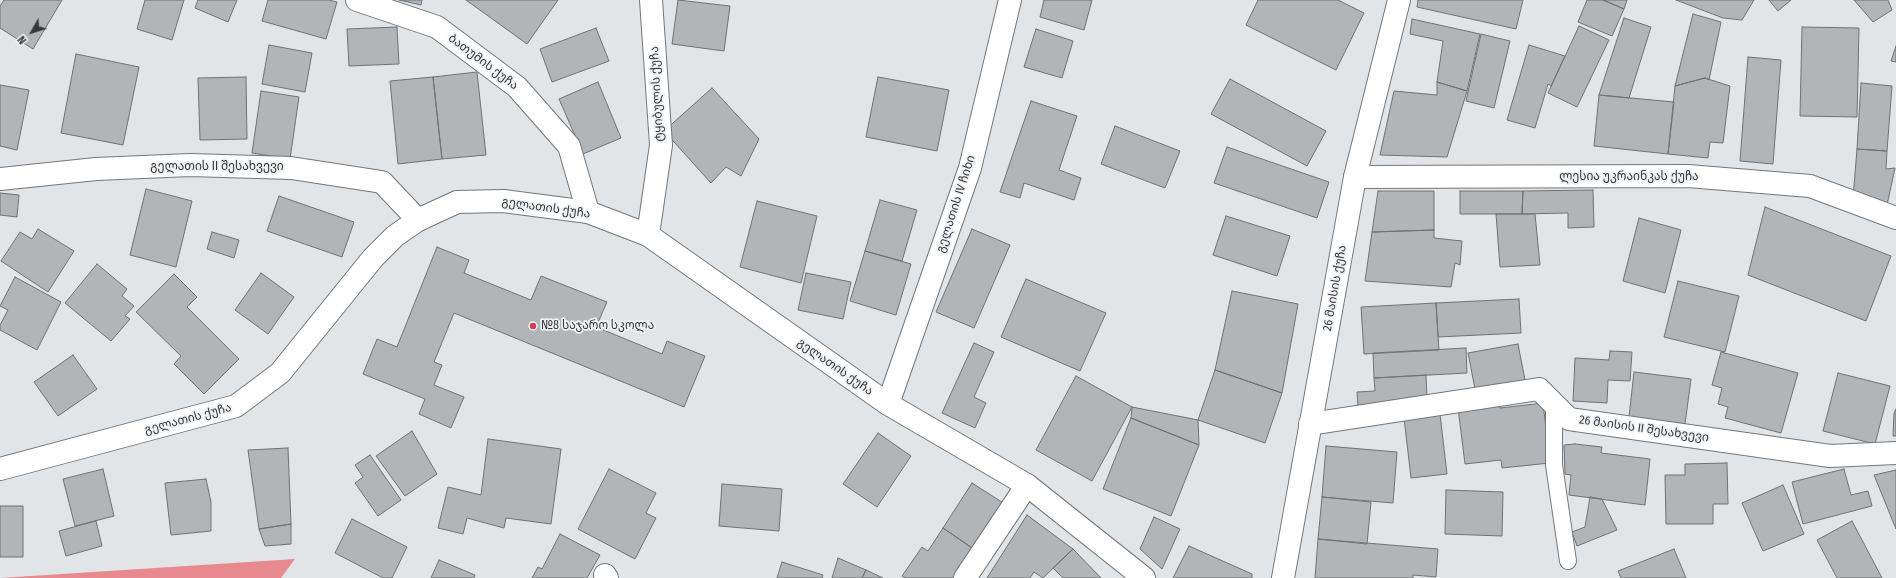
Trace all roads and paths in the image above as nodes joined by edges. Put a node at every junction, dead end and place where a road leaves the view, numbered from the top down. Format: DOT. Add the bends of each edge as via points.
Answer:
graph roads {
  1 [pos="357,0"];
  2 [pos="651,0"];
  3 [pos="1010,0"];
  4 [pos="1399,0"];
  5 [pos="1356,177"];
  6 [pos="0,179"];
  7 [pos="588,212"];
  8 [pos="1896,218"];
  9 [pos="418,220"];
  10 [pos="648,235"];
  11 [pos="1554,403"];
  12 [pos="888,404"];
  13 [pos="1310,424"];
  14 [pos="1896,453"];
  15 [pos="0,469"];
  16 [pos="1027,485"];
  17 [pos="1568,561"];
  18 [pos="965,578"];
  19 [pos="1144,578"];
  20 [pos="1283,578"];
  1 -- 7 [label="street, ბათუმის ქუჩა" via="437,27 517,87 569,146"];
  2 -- 10 [label="street, ტყიბულის ქუჩა" via="661,145"];
  3 -- 12 [label="street, გელათის IV ჩიხი" via="970,168"];
  4 -- 5 [label="street, 26 მაისის ქუჩა"];
  5 -- 8 [label="street, ლესია უკრაინკას ქუჩა" via="1688,176 1810,186"];
  5 -- 13 [label="street, 26 მაისის ქუჩა"];
  6 -- 9 [label="street, გელათის II შესახვევი" via="96,169 190,165 291,168 382,182"];
  7 -- 9 [label="street, გელათის ქუჩა" via="503,201 457,202"];
  7 -- 10 [label="street, გელათის ქუჩა"];
  9 -- 15 [label="street, გელათის ქუჩა" via="395,236 373,258 280,372 236,406"];
  10 -- 12 [label="street, გელათის ქუჩა"];
  11 -- 13 [label="street, 26 მაისის II შესახვევი" via="1539,389"];
  11 -- 14 [label="street, 26 მაისის II შესახვევი" via="1569,419 1830,456"];
  11 -- 17 [label="lane" via="1554,465"];
  12 -- 16 [label="street, გელათის ქუჩა"];
  13 -- 20 [label="street, 26 მაისის ქუჩა"];
  16 -- 18 [label="street"];
  16 -- 19 [label="street, გელათის ქუჩა"];
}
